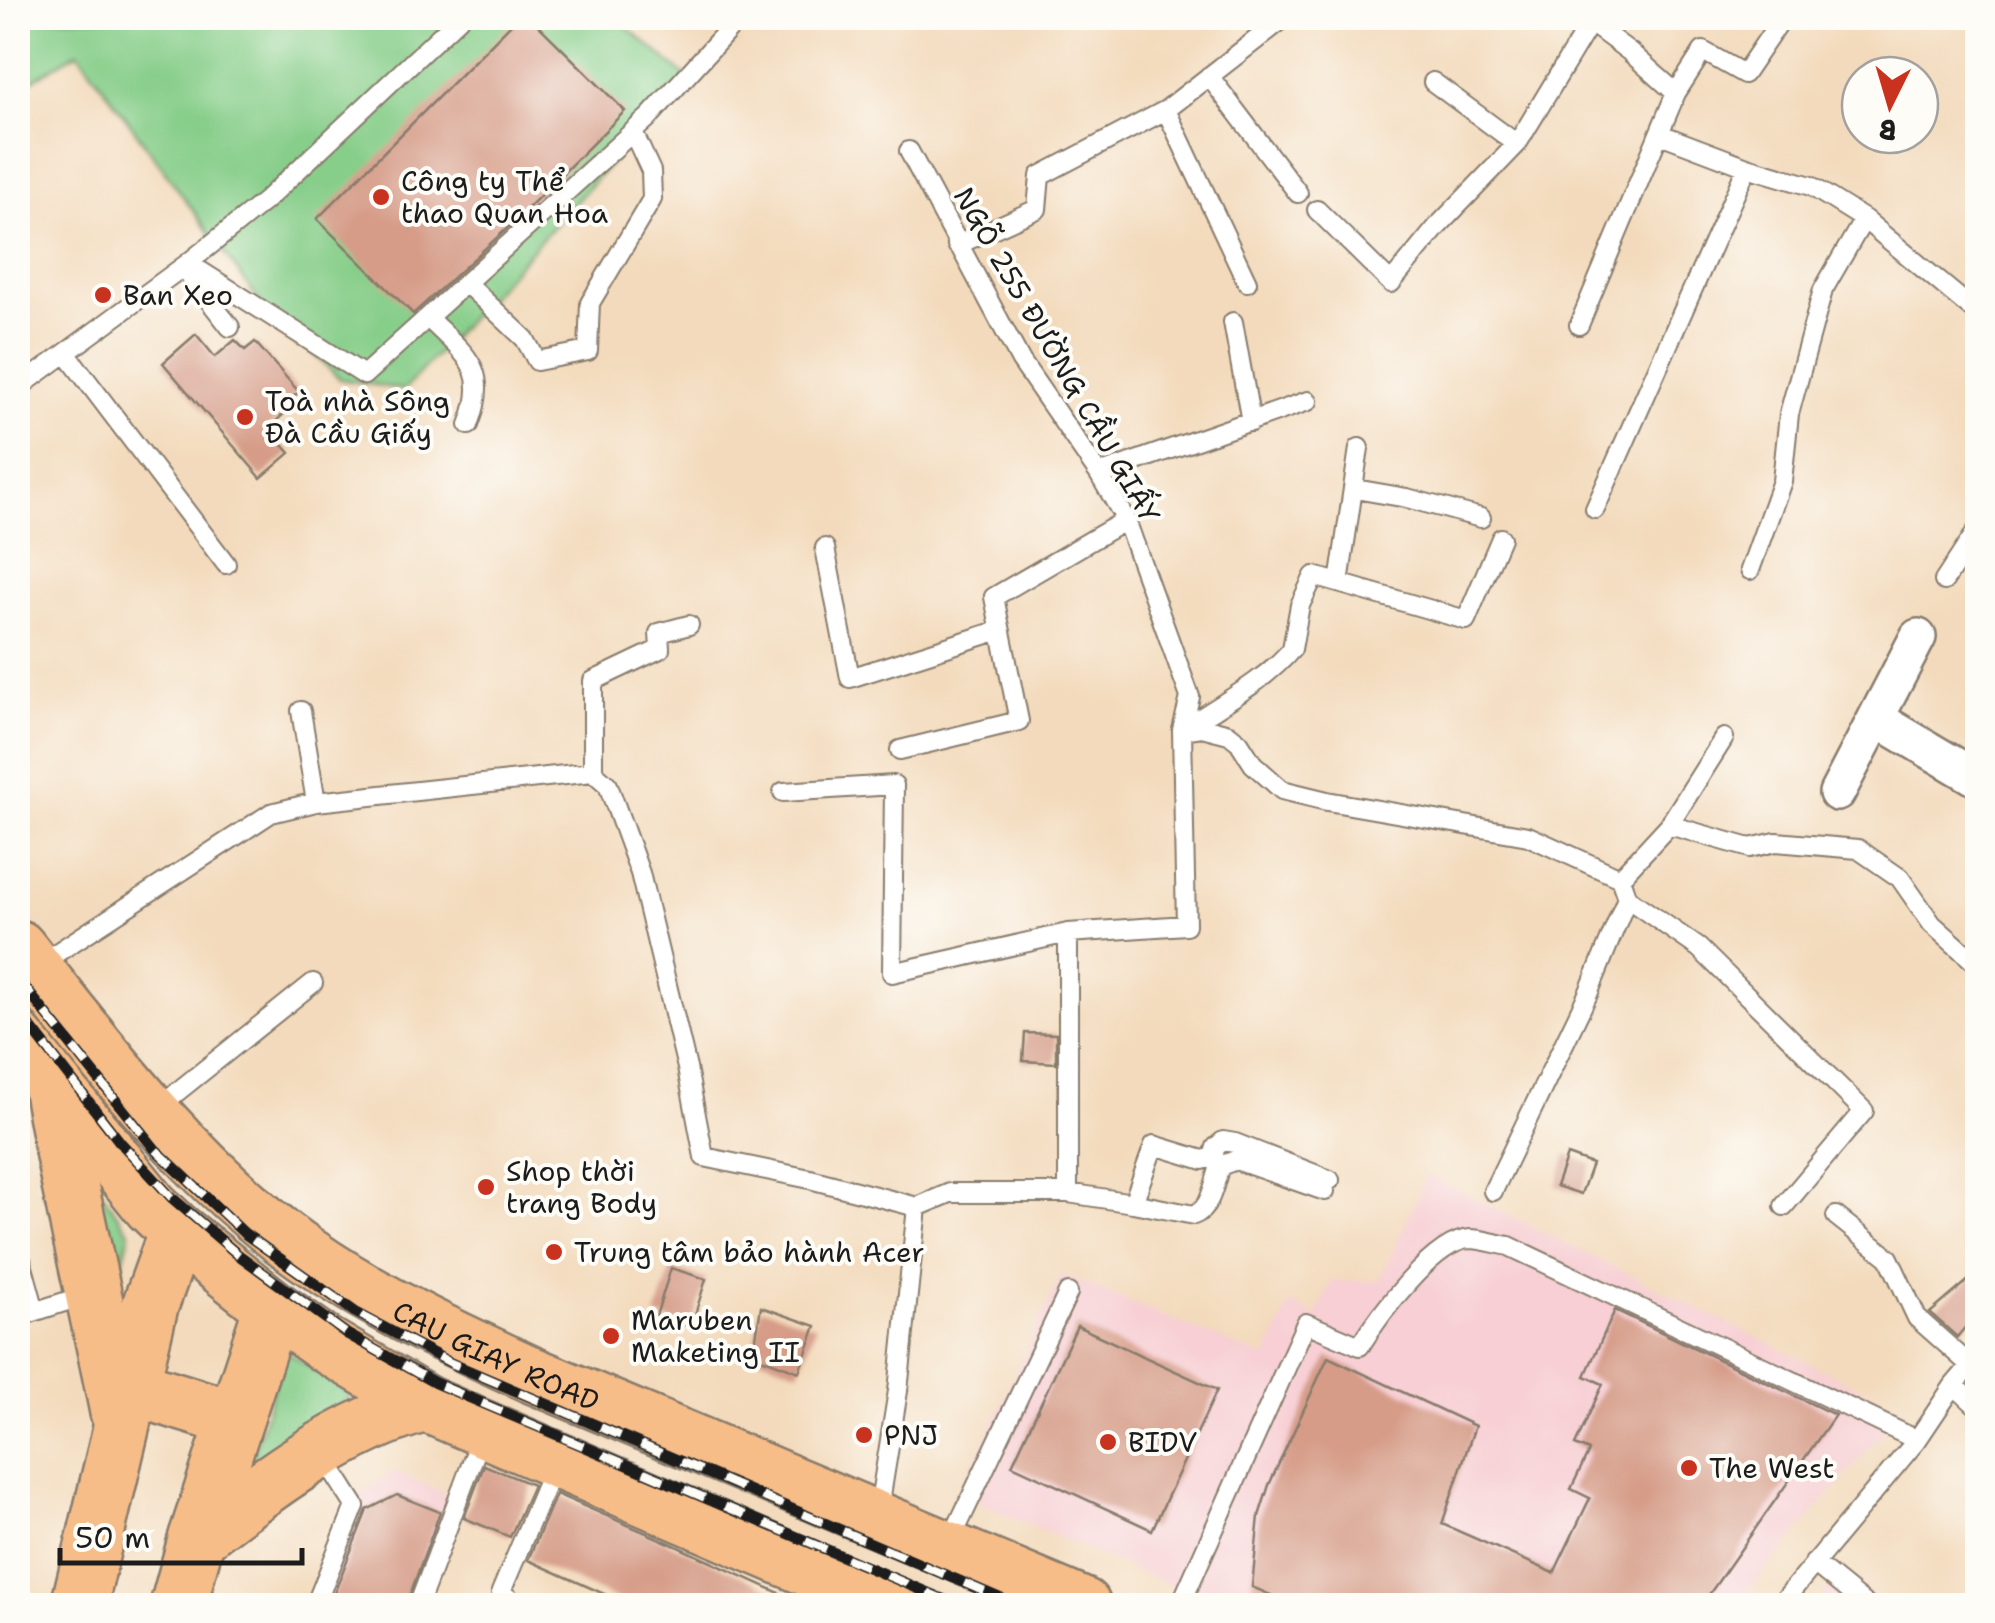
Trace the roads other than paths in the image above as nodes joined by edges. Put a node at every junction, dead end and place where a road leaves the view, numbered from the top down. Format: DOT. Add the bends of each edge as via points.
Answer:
graph roads {
  1 [pos="458,18"];
  2 [pos="738,18"];
  3 [pos="1284,18"];
  4 [pos="1782,18"];
  5 [pos="1589,19"];
  6 [pos="1209,76"];
  7 [pos="1433,82"];
  8 [pos="1676,93"];
  9 [pos="1166,110"];
  10 [pos="632,132"];
  11 [pos="1660,134"];
  12 [pos="1517,144"];
  13 [pos="909,151"];
  14 [pos="1747,167"];
  15 [pos="1298,194"];
  16 [pos="1317,210"];
  17 [pos="1864,219"];
  18 [pos="956,244"];
  19 [pos="185,265"];
  20 [pos="1247,282"];
  21 [pos="466,283"];
  22 [pos="1978,314"];
  23 [pos="428,318"];
  24 [pos="1234,322"];
  25 [pos="1579,325"];
  26 [pos="230,328"];
  27 [pos="66,353"];
  28 [pos="18,388"];
  29 [pos="1308,401"];
  30 [pos="1251,422"];
  31 [pos="470,425"];
  32 [pos="1359,448"];
  33 [pos="1099,474"];
  34 [pos="1355,489"];
  35 [pos="1594,509"];
  36 [pos="1480,518"];
  37 [pos="1126,520"];
  38 [pos="1978,528"];
  39 [pos="1501,538"];
  40 [pos="826,548"];
  41 [pos="226,564"];
  42 [pos="1750,570"];
  43 [pos="1944,581"];
  44 [pos="1339,584"];
  45 [pos="689,625"];
  46 [pos="1000,630"];
  47 [pos="1918,637"];
  48 [pos="301,712"];
  49 [pos="1877,719"];
  50 [pos="1182,730"];
  51 [pos="1724,738"];
  52 [pos="900,750"];
  53 [pos="593,772"];
  54 [pos="1978,779"];
  55 [pos="783,792"];
  56 [pos="1836,793"];
  57 [pos="316,802"];
  58 [pos="1669,825"];
  59 [pos="1620,878"];
  60 [pos="1628,898"];
  61 [pos="1068,933"];
  62 [pos="25,958"];
  63 [pos="1978,965"];
  64 [pos="313,983"];
  65 [pos="18,1041"];
  66 [pos="51,1082"];
  67 [pos="153,1112"];
  68 [pos="1493,1191"];
  69 [pos="1068,1192"];
  70 [pos="1133,1203"];
  71 [pos="1784,1206"];
  72 [pos="917,1207"];
  73 [pos="1836,1216"];
  74 [pos="177,1231"];
  75 [pos="18,1249"];
  76 [pos="94,1293"];
  77 [pos="1068,1293"];
  78 [pos="272,1307"];
  79 [pos="26,1314"];
  80 [pos="1974,1361"];
  81 [pos="1954,1385"];
  82 [pos="426,1404"];
  83 [pos="1978,1407"];
  84 [pos="127,1408"];
  85 [pos="235,1419"];
  86 [pos="485,1428"];
  87 [pos="1918,1440"];
  88 [pos="322,1452"];
  89 [pos="556,1461"];
  90 [pos="786,1480"];
  91 [pos="877,1518"];
  92 [pos="196,1537"];
  93 [pos="759,1547"];
  94 [pos="948,1547"];
  95 [pos="1814,1563"];
  96 [pos="79,1606"];
  97 [pos="178,1606"];
  98 [pos="316,1606"];
  99 [pos="418,1606"];
  100 [pos="518,1606"];
  101 [pos="896,1606"];
  102 [pos="1083,1606"];
  103 [pos="1180,1606"];
  104 [pos="1780,1606"];
  105 [pos="1867,1606"];
  1 -- 19 [label="lane" via="265,202"];
  2 -- 10 [label="lane"];
  3 -- 6 [label="lane"];
  4 -- 8 [label="lane" via="1744,74 1702,51"];
  5 -- 8 [label="lane"];
  5 -- 12 [label="lane"];
  6 -- 9 [label="lane"];
  6 -- 15 [label="lane"];
  7 -- 12 [label="lane"];
  8 -- 11 [label="lane"];
  9 -- 18 [label="lane" via="1040,176 1037,210"];
  9 -- 20 [label="lane"];
  10 -- 21 [label="lane"];
  10 -- 21 [label="lane" via="652,172 652,198 590,303 588,351 538,361 525,339"];
  11 -- 14 [label="lane"];
  11 -- 25 [label="lane"];
  12 -- 16 [label="lane" via="1391,283"];
  13 -- 18 [label="lane, NGÕ 255 ĐƯỜNG CẦU GIẤY"];
  14 -- 17 [label="lane" via="1812,186"];
  14 -- 35 [label="lane"];
  17 -- 22 [label="lane"];
  17 -- 42 [label="lane" via="1823,290 1788,414 1782,481"];
  18 -- 33 [label="lane, NGÕ 255 ĐƯỜNG CẦU GIẤY" via="1022,360"];
  19 -- 23 [label="lane" via="364,376"];
  19 -- 26 [label="lane"];
  19 -- 27 [label="lane"];
  21 -- 23 [label="lane"];
  23 -- 31 [label="lane" via="473,363 480,398"];
  24 -- 30 [label="lane"];
  27 -- 28 [label="lane"];
  27 -- 41 [label="lane"];
  29 -- 30 [label="lane"];
  30 -- 33 [label="lane"];
  32 -- 34 [label="lane"];
  33 -- 37 [label="lane, NGÕ 255 ĐƯỜNG CẦU GIẤY"];
  34 -- 36 [label="lane"];
  34 -- 44 [label="lane"];
  37 -- 46 [label="lane" via="994,597"];
  37 -- 50 [label="lane, NGÕ 255 ĐƯỜNG CẦU GIẤY" via="1190,698"];
  38 -- 43 [label="lane"];
  39 -- 44 [label="lane" via="1466,620"];
  40 -- 46 [label="lane" via="850,678"];
  44 -- 50 [label="lane" via="1314,576 1292,649"];
  45 -- 53 [label="lane" via="659,632 660,649 593,681"];
  46 -- 52 [label="lane" via="1019,721"];
  47 -- 49 [label="street"];
  48 -- 57 [label="lane"];
  49 -- 54 [label="street"];
  49 -- 56 [label="street"];
  50 -- 59 [label="lane" via="1202,726 1229,734 1282,790 1528,836"];
  50 -- 61 [label="lane, NGÕ 255 ĐƯỜNG CẦU GIẤY" via="1186,924"];
  51 -- 58 [label="lane"];
  53 -- 57 [label="lane"];
  53 -- 72 [label="lane" via="608,786 640,873 704,1158"];
  55 -- 61 [label="lane" via="894,785 892,973"];
  57 -- 62 [label="lane" via="270,813"];
  58 -- 59 [label="lane"];
  58 -- 63 [label="lane" via="1750,848 1776,842 1858,849 1900,878 1932,924"];
  59 -- 60 [label="lane"];
  60 -- 68 [label="lane"];
  60 -- 71 [label="lane" via="1699,948 1864,1111"];
  61 -- 69 [label="lane"];
  62 -- 67 [label="main road, CAU GIAY ROAD"];
  64 -- 67 [label="lane"];
  65 -- 66 [label="main road"];
  66 -- 74 [label="main road" via="110,1160"];
  66 -- 76 [label="main road"];
  67 -- 90 [label="main road, CAU GIAY ROAD" via="250,1210 360,1290 530,1374"];
  69 -- 70 [label="lane"];
  69 -- 72 [label="lane" via="950,1193"];
  70 -- 70 [label="lane" via="1154,1146 1203,1160 1222,1141 1328,1185 1236,1160 1220,1166 1199,1214"];
  72 -- 91 [label="lane"];
  73 -- 80 [label="lane" via="1889,1258 1918,1318"];
  74 -- 78 [label="main road"];
  74 -- 84 [label="main road" via="150,1306"];
  75 -- 79 [label="lane"];
  76 -- 79 [label="lane"];
  76 -- 84 [label="main road"];
  77 -- 94 [label="lane"];
  78 -- 82 [label="main road"];
  78 -- 85 [label="main road"];
  80 -- 81 [label="lane"];
  81 -- 83 [label="lane"];
  81 -- 87 [label="lane"];
  82 -- 86 [label="main road"];
  82 -- 88 [label="main road"];
  84 -- 85 [label="main road"];
  84 -- 96 [label="main road"];
  85 -- 92 [label="main road"];
  86 -- 89 [label="main road"];
  86 -- 99 [label="lane"];
  87 -- 95 [label="lane"];
  87 -- 103 [label="lane" via="1509,1246 1467,1239 1404,1286 1360,1346 1306,1322"];
  88 -- 92 [label="main road"];
  88 -- 98 [label="lane" via="354,1506"];
  89 -- 93 [label="main road"];
  89 -- 100 [label="lane" via="501,1592"];
  90 -- 91 [label="main road, CAU GIAY ROAD"];
  90 -- 93 [label="main road"];
  91 -- 94 [label="main road, CAU GIAY ROAD"];
  92 -- 97 [label="main road"];
  93 -- 101 [label="main road"];
  94 -- 102 [label="main road, CAU GIAY ROAD"];
  95 -- 104 [label="lane"];
  95 -- 105 [label="lane"];
}
